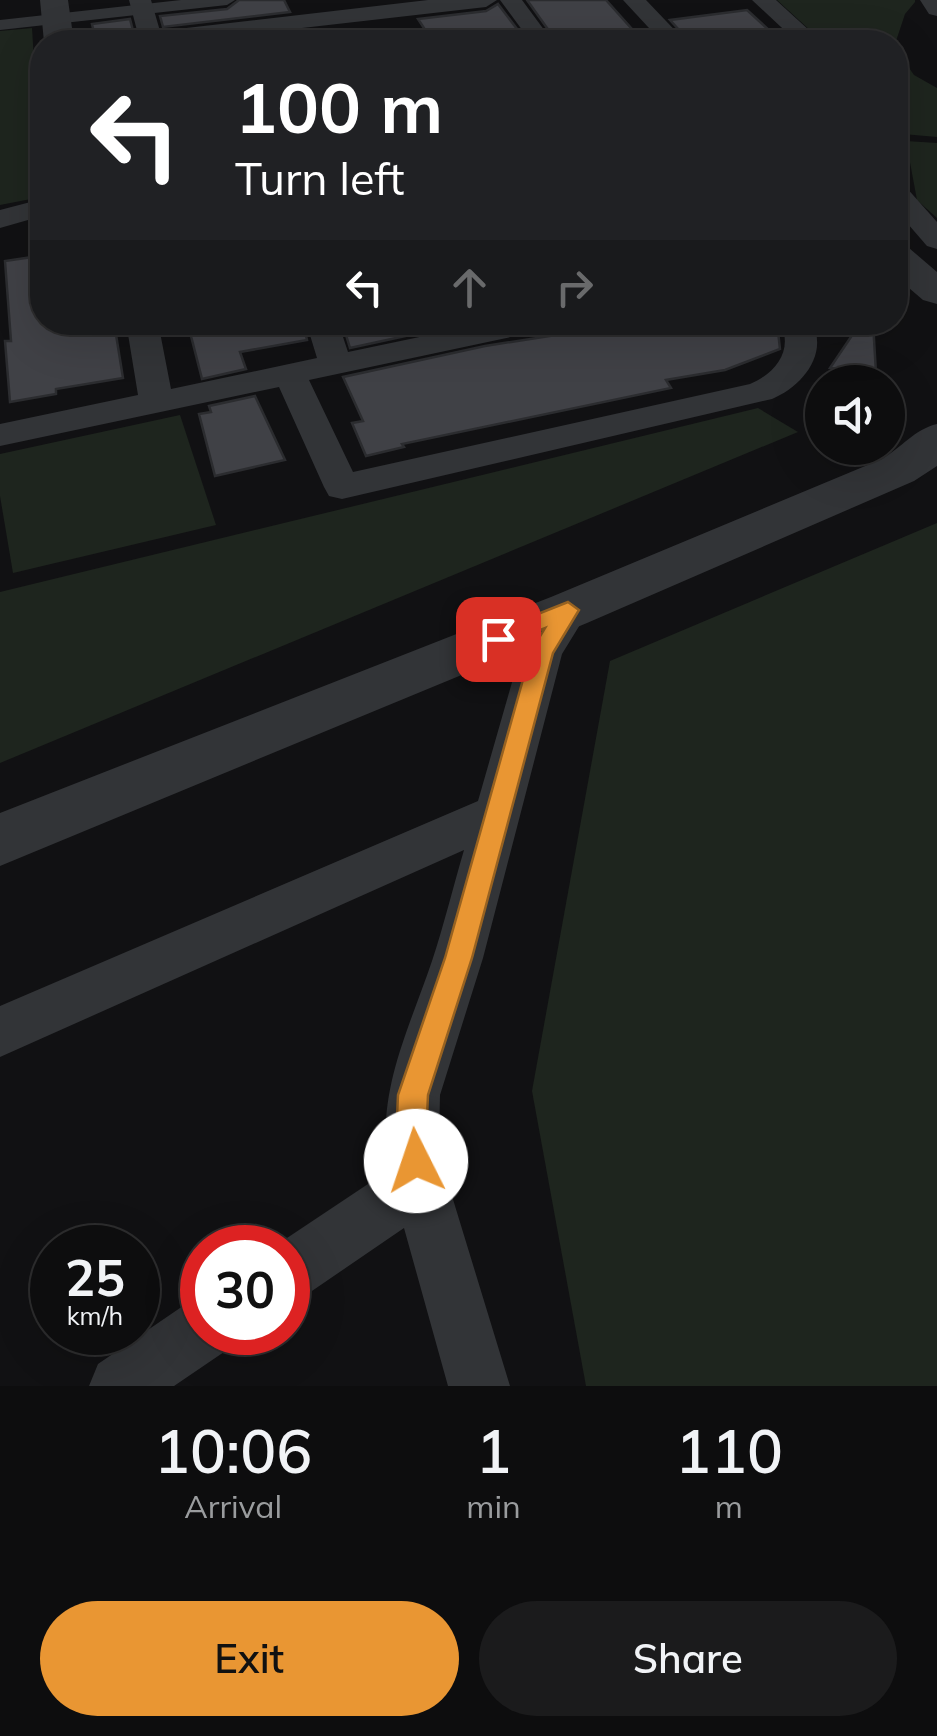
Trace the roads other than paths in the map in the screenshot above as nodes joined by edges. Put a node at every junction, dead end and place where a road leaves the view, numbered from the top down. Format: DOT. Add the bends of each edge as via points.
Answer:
graph roads {
  1 [pos="226,0"];
  2 [pos="486,0"];
  3 [pos="510,0"];
  4 [pos="634,0"];
  5 [pos="763,0"];
  6 [pos="931,0"];
  7 [pos="141,5"];
  8 [pos="937,9"];
  9 [pos="392,13"];
  10 [pos="56,20"];
  11 [pos="0,25"];
  12 [pos="148,30"];
  13 [pos="301,30"];
  14 [pos="533,30"];
  15 [pos="663,30"];
  16 [pos="797,30"];
  17 [pos="908,207"];
  18 [pos="937,240"];
  19 [pos="908,267"];
  20 [pos="937,292"];
  21 [pos="144,335"];
  22 [pos="326,335"];
  23 [pos="474,335"];
  24 [pos="802,335"];
  25 [pos="335,363"];
  26 [pos="289,373"];
  27 [pos="156,402"];
  28 [pos="0,435"];
  29 [pos="936,442"];
  30 [pos="568,610"];
  31 [pos="499,813"];
  32 [pos="0,840"];
  33 [pos="0,1032"];
  34 [pos="420,1182"];
  35 [pos="310,1257"];
  36 [pos="180,1345"];
  37 [pos="120,1386"];
  38 [pos="479,1386"];
  1 -- 7 [label="street"];
  2 -- 9 [label="street"];
  3 -- 14 [label="street"];
  4 -- 15 [label="street"];
  5 -- 16 [label="street"];
  6 -- 8 [label="street"];
  7 -- 10 [label="street"];
  7 -- 12 [label="street"];
  9 -- 13 [label="street"];
  10 -- 11 [label="street"];
  17 -- 18 [label="street"];
  19 -- 20 [label="street"];
  21 -- 27 [label="street"];
  22 -- 25 [label="street"];
  23 -- 25 [label="street"];
  24 -- 26 [label="street" via="792,374 760,392 342,487"];
  25 -- 26 [label="street"];
  26 -- 27 [label="street"];
  27 -- 28 [label="street"];
  29 -- 30 [label="street" via="898,470"];
  30 -- 31 [label="street" via="542,651"];
  30 -- 32 [label="street"];
  31 -- 33 [label="street"];
  31 -- 34 [label="street" via="413,1095 411,1139"];
  34 -- 35 [label="street"];
  34 -- 38 [label="street"];
  36 -- 37 [label="street"];
}
